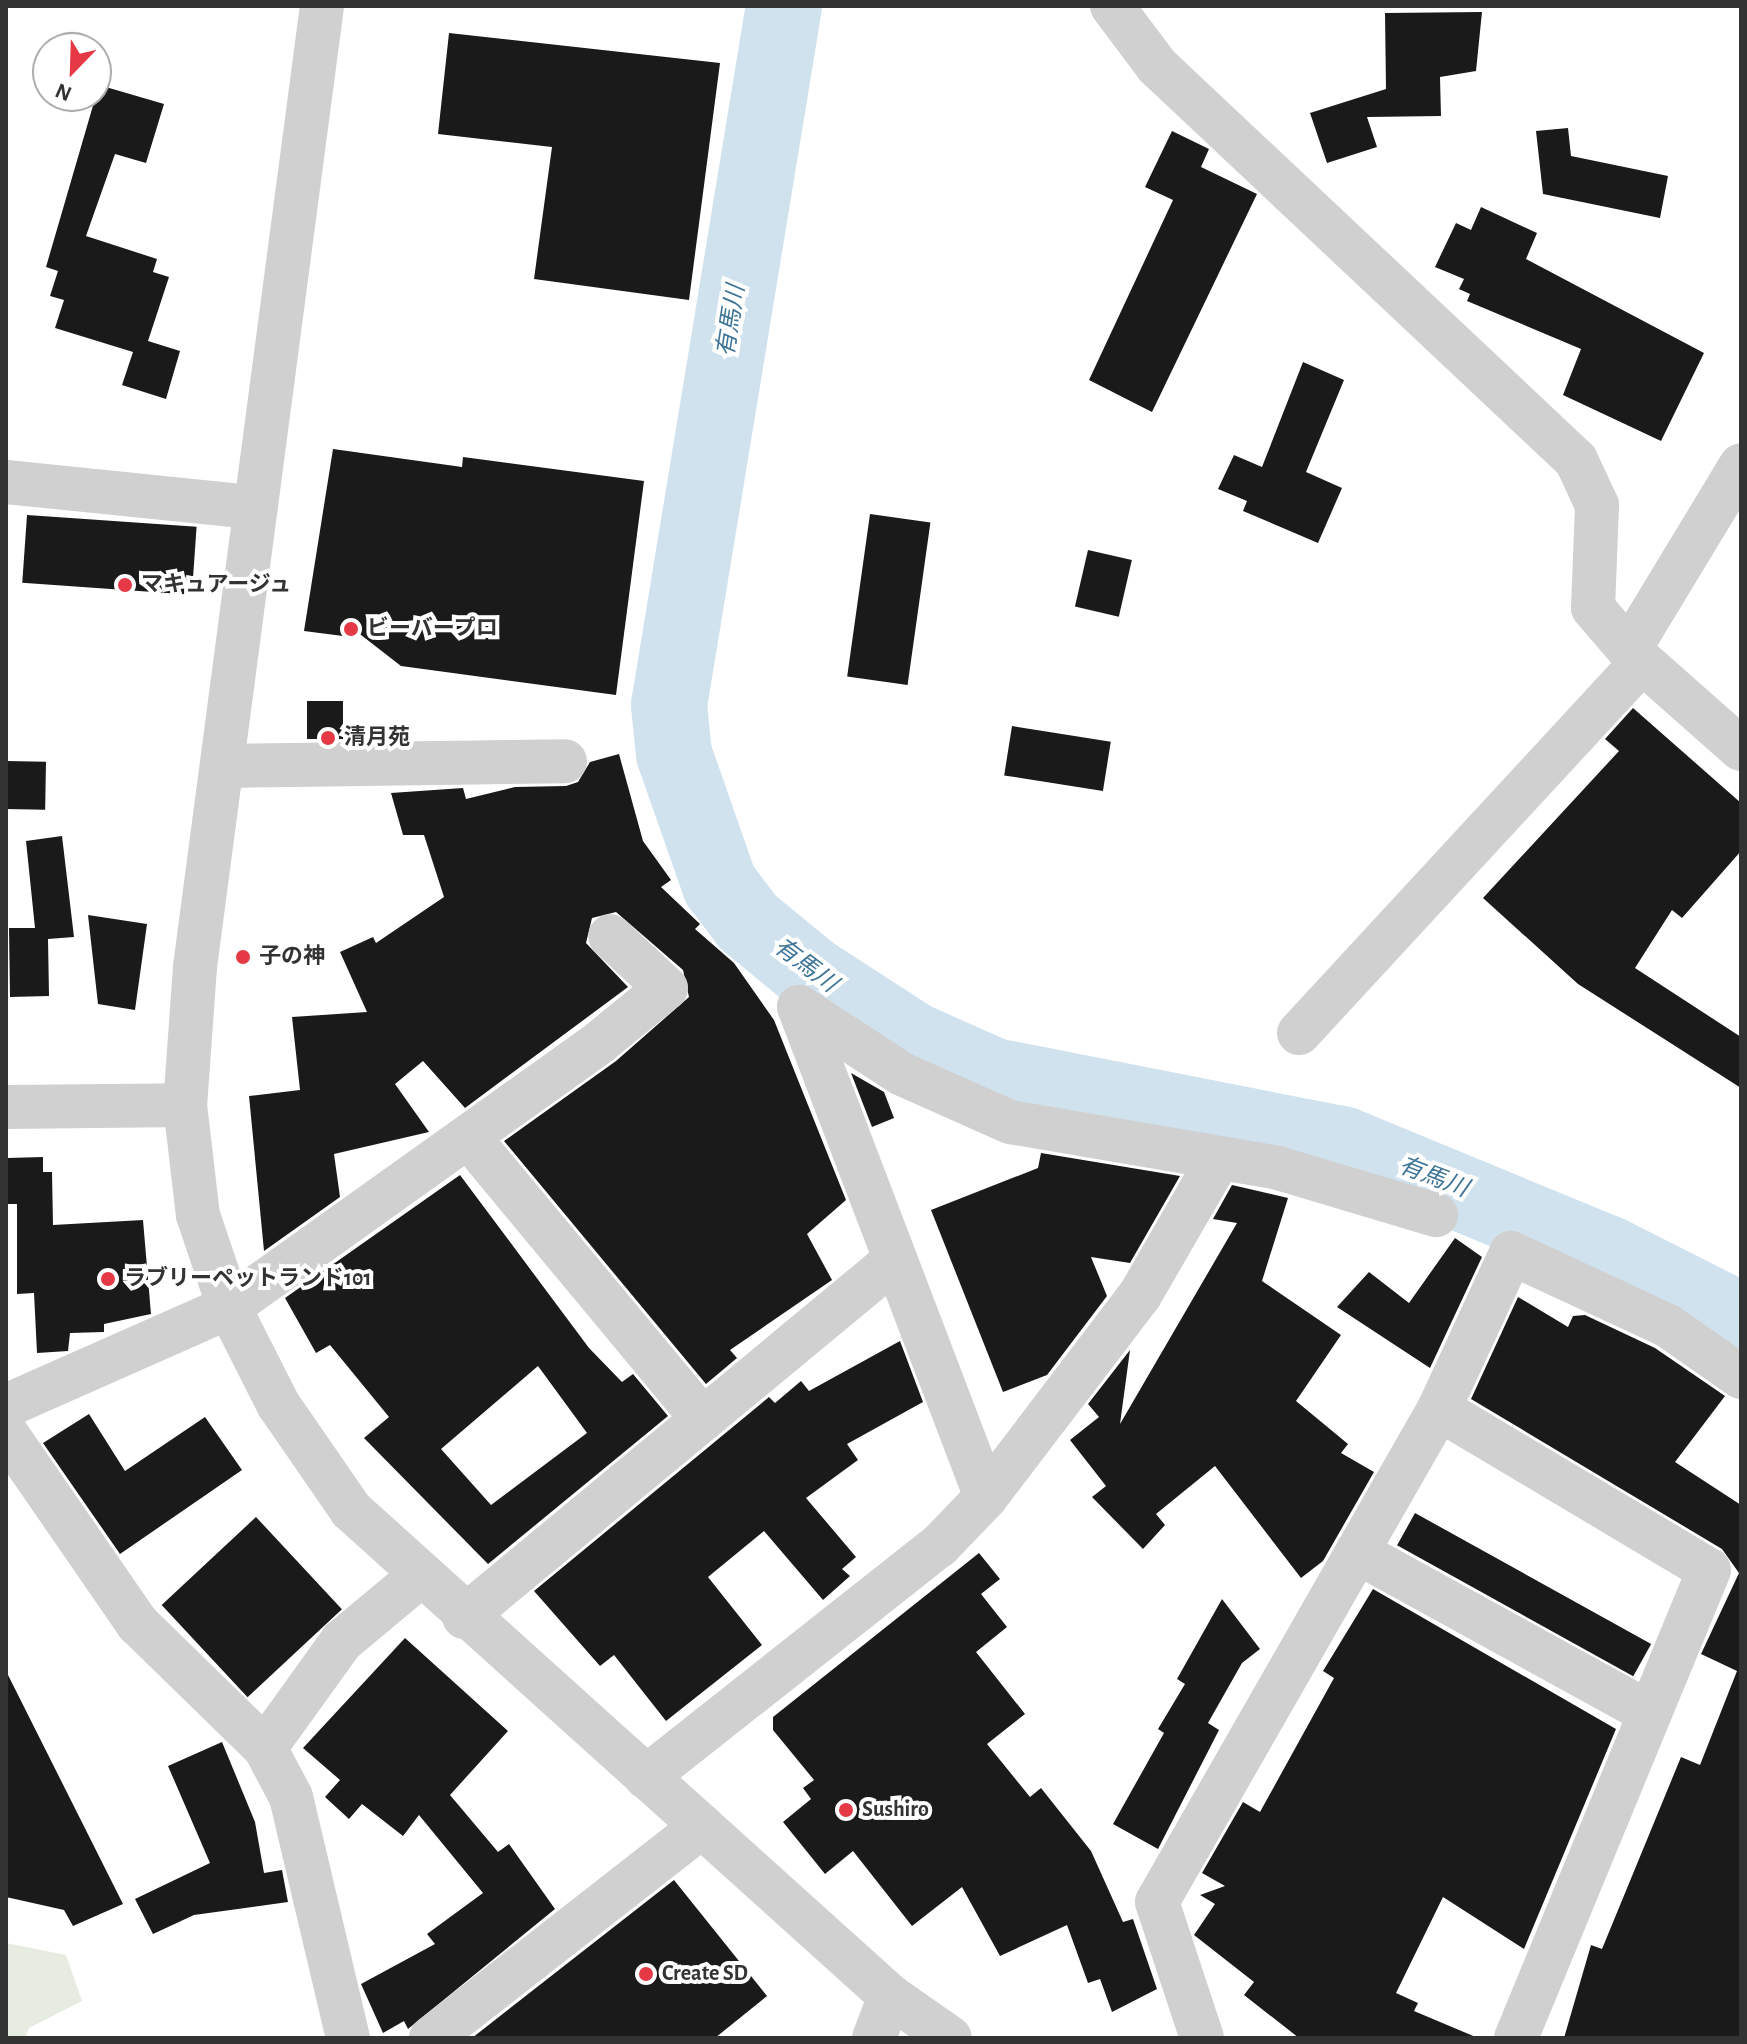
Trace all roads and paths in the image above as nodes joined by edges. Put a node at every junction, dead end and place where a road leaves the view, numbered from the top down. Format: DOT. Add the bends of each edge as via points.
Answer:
graph roads {
  1 [pos="322,6"];
  2 [pos="1112,6"];
  3 [pos="1741,465"];
  4 [pos="6,482"];
  5 [pos="253,507"];
  6 [pos="1635,656"];
  7 [pos="1741,749"];
  8 [pos="565,761"];
  9 [pos="224,766"];
  10 [pos="610,936"];
  11 [pos="1299,1033"];
  12 [pos="185,1105"];
  13 [pos="6,1107"];
  14 [pos="471,1140"];
  15 [pos="1219,1158"];
  16 [pos="1436,1215"];
  17 [pos="895,1260"];
  18 [pos="229,1307"];
  19 [pos="1741,1377"];
  20 [pos="6,1406"];
  21 [pos="1439,1409"];
  22 [pos="703,1419"];
  23 [pos="6,1433"];
  24 [pos="986,1497"];
  25 [pos="1357,1552"];
  26 [pos="420,1576"];
  27 [pos="464,1617"];
  28 [pos="1650,1713"];
  29 [pos="265,1748"];
  30 [pos="646,1777"];
  31 [pos="702,1826"];
  32 [pos="890,1996"];
  33 [pos="348,2038"];
  34 [pos="431,2038"];
  35 [pos="874,2038"];
  36 [pos="950,2038"];
  37 [pos="1202,2038"];
  38 [pos="1516,2038"];
  1 -- 5 [label="street"];
  2 -- 6 [label="street" via="1157,66 1576,460 1597,505 1593,608"];
  3 -- 6 [label="street"];
  4 -- 5 [label="street"];
  5 -- 9 [label="street"];
  6 -- 7 [label="street"];
  6 -- 11 [label="street"];
  8 -- 9 [label="street"];
  9 -- 12 [label="street"];
  10 -- 14 [label="street" via="666,988"];
  12 -- 13 [label="street"];
  12 -- 18 [label="street" via="198,1215"];
  14 -- 18 [label="street"];
  14 -- 22 [label="street"];
  15 -- 16 [label="street"];
  15 -- 17 [label="street" via="1010,1122 902,1074 799,1007"];
  15 -- 24 [label="street" via="1140,1295"];
  17 -- 22 [label="street"];
  17 -- 24 [label="street"];
  18 -- 20 [label="street"];
  18 -- 26 [label="street" via="278,1404 351,1510"];
  19 -- 21 [label="street" via="1668,1326 1511,1253"];
  21 -- 25 [label="street"];
  21 -- 28 [label="street" via="1709,1570"];
  22 -- 27 [label="street"];
  23 -- 29 [label="street" via="138,1624"];
  24 -- 30 [label="street" via="939,1546"];
  25 -- 28 [label="street"];
  25 -- 37 [label="street" via="1157,1902"];
  26 -- 27 [label="street"];
  26 -- 29 [label="street" via="342,1641"];
  27 -- 30 [label="street"];
  28 -- 38 [label="street"];
  29 -- 33 [label="street" via="291,1797"];
  30 -- 31 [label="street"];
  31 -- 32 [label="street"];
  31 -- 34 [label="street"];
  32 -- 35 [label="street"];
  32 -- 36 [label="street"];
}
